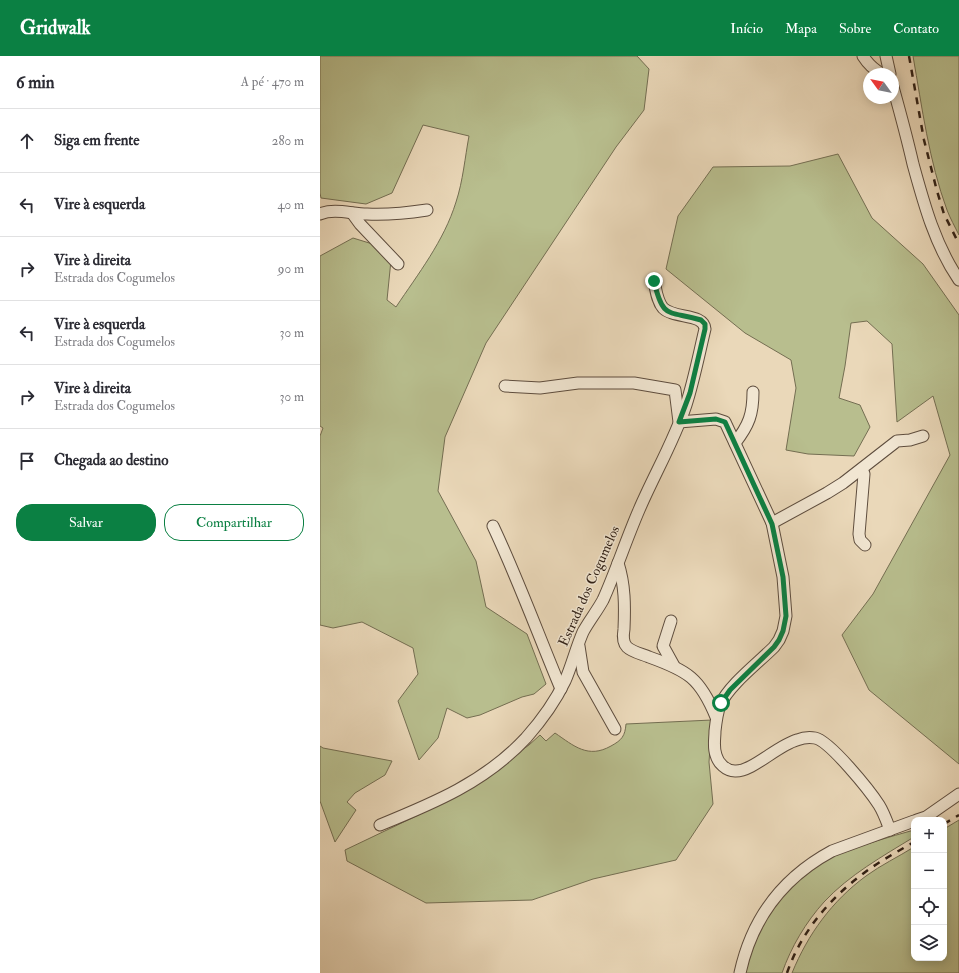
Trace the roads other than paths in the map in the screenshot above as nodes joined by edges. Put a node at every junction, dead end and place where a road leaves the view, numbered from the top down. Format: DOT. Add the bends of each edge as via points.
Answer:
graph roads {
  1 [pos="863,56"];
  2 [pos="886,56"];
  3 [pos="872,68"];
  4 [pos="889,68"];
  5 [pos="898,104"];
  6 [pos="427,210"];
  7 [pos="352,213"];
  8 [pos="320,214"];
  9 [pos="398,264"];
  10 [pos="959,280"];
  11 [pos="654,281"];
  12 [pos="506,386"];
  13 [pos="753,392"];
  14 [pos="679,422"];
  15 [pos="924,436"];
  16 [pos="735,443"];
  17 [pos="862,469"];
  18 [pos="772,524"];
  19 [pos="493,526"];
  20 [pos="865,545"];
  21 [pos="618,563"];
  22 [pos="671,621"];
  23 [pos="578,644"];
  24 [pos="674,666"];
  25 [pos="561,689"];
  26 [pos="716,717"];
  27 [pos="615,729"];
  28 [pos="959,794"];
  29 [pos="926,817"];
  30 [pos="911,822"];
  31 [pos="380,825"];
  32 [pos="890,830"];
  33 [pos="740,973"];
  1 -- 3 [label="street"];
  2 -- 4 [label="street"];
  5 -- 10 [label="street" via="920,190 942,251"];
  6 -- 7 [label="street" via="390,214"];
  7 -- 8 [label="street"];
  7 -- 9 [label="street"];
  11 -- 14 [label="street, Estrada dos Cogumelos" via="659,302 668,312 701,320 705,324 690,393"];
  12 -- 14 [label="street" via="540,388 578,383 634,383 675,390"];
  13 -- 16 [label="street" via="748,426"];
  14 -- 16 [label="street" via="722,420"];
  14 -- 21 [label="street, Estrada dos Cogumelos"];
  15 -- 17 [label="street" via="897,442"];
  16 -- 18 [label="street"];
  17 -- 18 [label="street" via="827,493"];
  17 -- 20 [label="street" via="864,474 859,534"];
  18 -- 26 [label="street" via="783,577 786,616 783,631 774,647 730,690 721,703"];
  19 -- 25 [label="street"];
  21 -- 23 [label="street, Estrada dos Cogumelos" via="602,600"];
  21 -- 24 [label="street" via="624,589 624,643 631,650"];
  22 -- 24 [label="street" via="663,646"];
  23 -- 25 [label="street, Estrada dos Cogumelos"];
  23 -- 27 [label="street" via="583,672"];
  24 -- 26 [label="street" via="691,677 701,688"];
  25 -- 31 [label="street, Estrada dos Cogumelos" via="525,739 487,772 437,801"];
  26 -- 32 [label="street" via="715,752 717,759 728,770 745,769 793,741 816,738 835,751 880,806"];
  28 -- 29 [label="street"];
  30 -- 32 [label="street"];
  32 -- 33 [label="street" via="819,858 784,886 758,922 748,944"];
}
